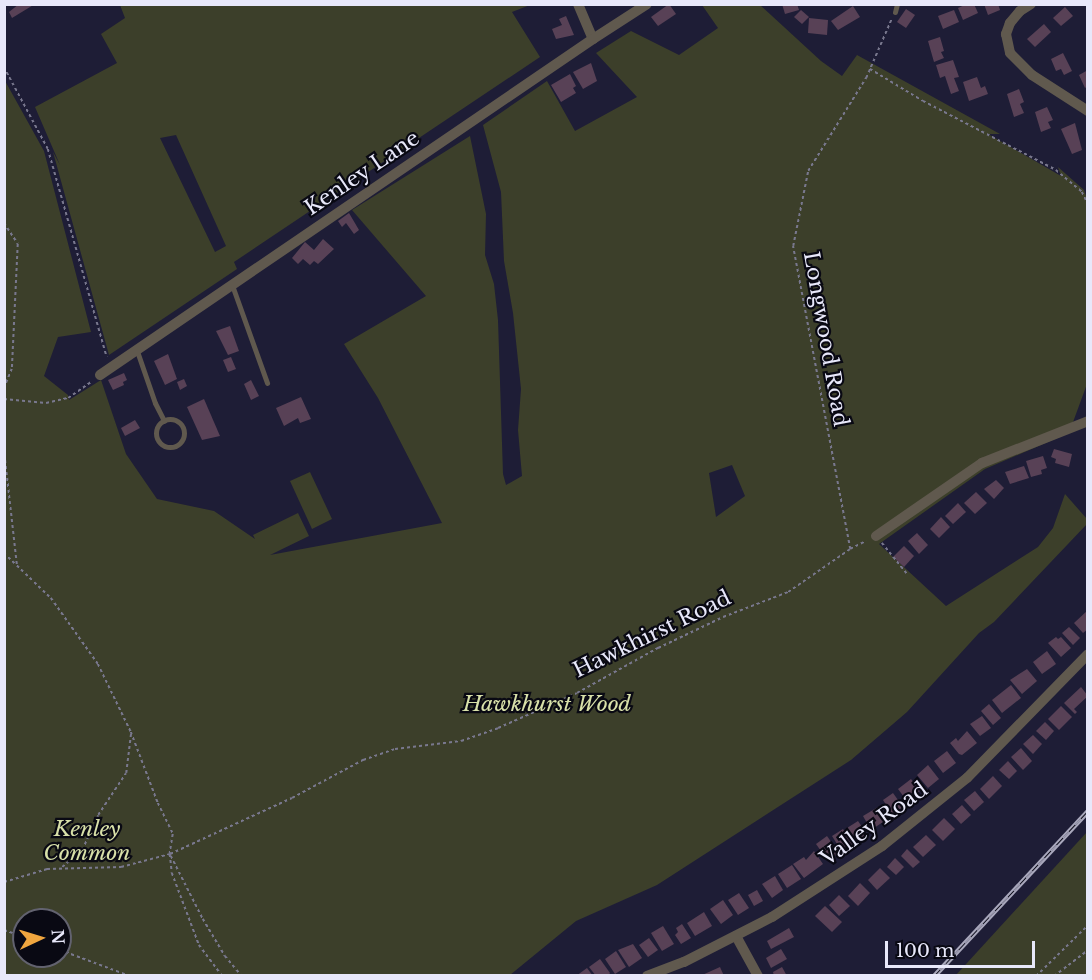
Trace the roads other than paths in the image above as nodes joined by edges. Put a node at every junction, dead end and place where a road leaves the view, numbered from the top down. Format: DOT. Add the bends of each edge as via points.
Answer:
graph roads {
  1 [pos="578,4"];
  2 [pos="647,4"];
  3 [pos="897,4"];
  4 [pos="1031,4"];
  5 [pos="895,12"];
  6 [pos="593,39"];
  7 [pos="1088,111"];
  8 [pos="232,285"];
  9 [pos="137,349"];
  10 [pos="100,375"];
  11 [pos="267,383"];
  12 [pos="164,420"];
  13 [pos="1088,421"];
  14 [pos="876,536"];
  15 [pos="1088,654"];
  16 [pos="736,936"];
  17 [pos="647,975"];
  18 [pos="758,975"];
  1 -- 6 [label="street"];
  2 -- 6 [label="street, Kenley Lane"];
  3 -- 5 [label="lane"];
  4 -- 7 [label="street" via="1010,23 1006,34 1010,53 1032,75"];
  6 -- 8 [label="street, Kenley Lane"];
  8 -- 9 [label="street, Kenley Lane"];
  8 -- 11 [label="lane"];
  9 -- 10 [label="street, Kenley Lane"];
  9 -- 12 [label="lane"];
  12 -- 12 [label="lane" via="177,421 182,427 184,435 176,446 166,447 159,441 157,427"];
  13 -- 14 [label="street" via="982,463"];
  15 -- 16 [label="street, Valley Road" via="967,778 925,813 813,892"];
  16 -- 17 [label="street, Valley Road"];
  16 -- 18 [label="street"];
}
